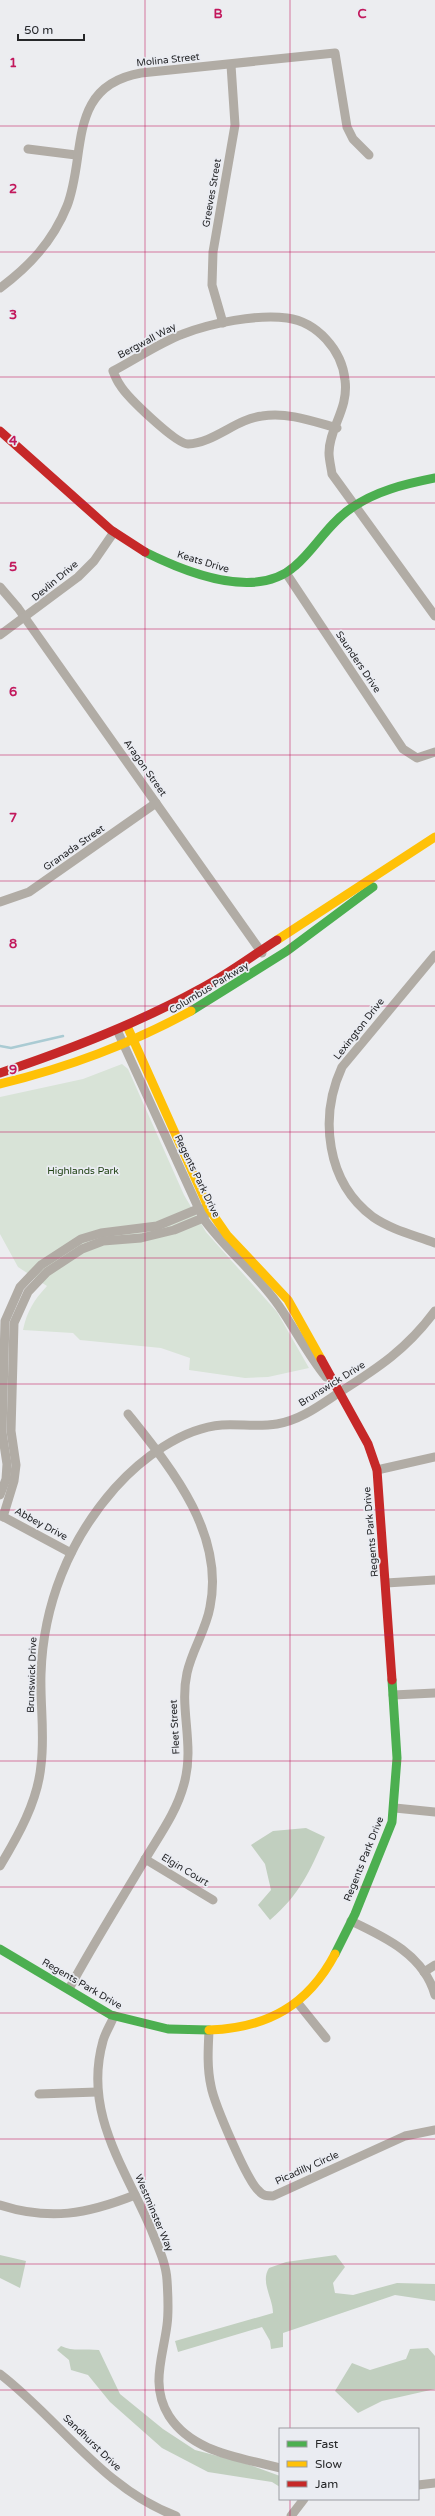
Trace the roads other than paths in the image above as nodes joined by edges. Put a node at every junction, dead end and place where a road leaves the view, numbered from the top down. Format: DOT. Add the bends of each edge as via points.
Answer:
graph roads {
  1 [pos="231,65"];
  2 [pos="28,149"];
  3 [pos="76,154"];
  4 [pos="369,155"];
  5 [pos="0,288"];
  6 [pos="223,323"];
  7 [pos="337,428"];
  8 [pos="0,431"];
  9 [pos="435,478"];
  10 [pos="355,504"];
  11 [pos="114,532"];
  12 [pos="286,573"];
  13 [pos="0,587"];
  14 [pos="435,616"];
  15 [pos="26,619"];
  16 [pos="0,636"];
  17 [pos="435,752"];
  18 [pos="156,803"];
  19 [pos="435,837"];
  20 [pos="403,860"];
  21 [pos="0,902"];
  22 [pos="261,951"];
  23 [pos="435,955"];
  24 [pos="269,964"];
  25 [pos="427,964"];
  26 [pos="435,970"];
  27 [pos="127,1026"];
  28 [pos="117,1030"];
  29 [pos="133,1041"];
  30 [pos="124,1045"];
  31 [pos="0,1073"];
  32 [pos="0,1084"];
  33 [pos="198,1209"];
  34 [pos="209,1209"];
  35 [pos="203,1218"];
  36 [pos="435,1243"];
  37 [pos="435,1311"];
  38 [pos="339,1392"];
  39 [pos="128,1414"];
  40 [pos="158,1451"];
  41 [pos="435,1457"];
  42 [pos="377,1470"];
  43 [pos="0,1495"];
  44 [pos="1,1516"];
  45 [pos="71,1553"];
  46 [pos="435,1580"];
  47 [pos="386,1583"];
  48 [pos="435,1693"];
  49 [pos="393,1695"];
  50 [pos="395,1808"];
  51 [pos="435,1812"];
  52 [pos="145,1859"];
  53 [pos="0,1866"];
  54 [pos="213,1900"];
  55 [pos="351,1921"];
  56 [pos="0,1949"];
  57 [pos="435,1965"];
  58 [pos="424,1972"];
  59 [pos="68,1989"];
  60 [pos="435,1996"];
  61 [pos="297,2002"];
  62 [pos="114,2016"];
  63 [pos="209,2031"];
  64 [pos="326,2038"];
  65 [pos="97,2092"];
  66 [pos="39,2094"];
  67 [pos="435,2130"];
  68 [pos="135,2195"];
  69 [pos="0,2205"];
  70 [pos="0,2374"];
  71 [pos="279,2468"];
  72 [pos="435,2482"];
  73 [pos="419,2484"];
  74 [pos="303,2500"];
  75 [pos="176,2516"];
  76 [pos="291,2516"];
  1 -- 3 [label="street, Molina Street" via="136,74 111,84 86,114"];
  1 -- 4 [label="street, Molina Street" via="335,53 340,69 345,114 353,139"];
  1 -- 6 [label="street, Greeves Street" via="235,125 213,252 212,285"];
  2 -- 3 [label="street"];
  3 -- 5 [label="street, Molina Street" via="67,204 60,222 47,243 24,270"];
  6 -- 7 [label="street, Bergwall Way" via="270,317 288,318 302,323 326,338 342,365 346,379 346,396"];
  6 -- 7 [label="street, Bergwall Way" via="181,334 114,371 119,385 177,440 187,444 203,441 234,424 261,416 286,415"];
  7 -- 10 [label="street, Bergwall Way" via="329,452 332,474"];
  8 -- 11 [label="street, Keats Drive"];
  9 -- 10 [label="street, Keats Drive" via="406,483 372,494"];
  10 -- 12 [label="street, Keats Drive" via="338,517 305,556"];
  10 -- 14 [label="street, Bergwall Way"];
  11 -- 12 [label="street, Keats Drive" via="125,541 168,562 220,580 257,582"];
  11 -- 15 [label="street, Devlin Drive" via="94,561 78,577"];
  12 -- 17 [label="street, Saunders Drive" via="403,749 417,758"];
  13 -- 15 [label="street, Aragon Street"];
  15 -- 16 [label="street, Devlin Drive"];
  15 -- 18 [label="street, Aragon Street"];
  18 -- 21 [label="street, Granada Street" via="29,892"];
  18 -- 22 [label="street, Aragon Street"];
  19 -- 20 [label="street, Columbus Parkway"];
  20 -- 22 [label="street, Columbus Parkway" via="344,895"];
  20 -- 24 [label="street, Columbus Parkway" via="373,887"];
  22 -- 24 [label="street, Aragon Street"];
  22 -- 27 [label="street, Columbus Parkway" via="201,989"];
  23 -- 25 [label="street, Lexington Drive"];
  24 -- 29 [label="street, Columbus Parkway" via="216,999"];
  25 -- 26 [label="street"];
  25 -- 36 [label="street, Lexington Drive" via="342,1067 334,1084 329,1121 331,1151 336,1169 357,1201 373,1216 395,1229"];
  27 -- 28 [label="street, Columbus Parkway"];
  27 -- 29 [label="street, Regents Park Drive"];
  28 -- 30 [label="street, Regents Park Drive"];
  28 -- 31 [label="street, Columbus Parkway"];
  29 -- 30 [label="street, Columbus Parkway"];
  29 -- 34 [label="street, Regents Park Drive"];
  30 -- 32 [label="street, Columbus Parkway" via="72,1066"];
  30 -- 33 [label="street, Regents Park Drive"];
  33 -- 34 [label="street"];
  33 -- 35 [label="street, Regents Park Drive"];
  33 -- 43 [label="street" via="157,1226 101,1232 81,1239 41,1265 20,1287 11,1302 5,1321 2,1432 7,1464 6,1479"];
  34 -- 35 [label="street"];
  34 -- 38 [label="street, Regents Park Drive" via="227,1235 288,1300"];
  35 -- 38 [label="street, Regents Park Drive" via="220,1241 279,1305 316,1365"];
  35 -- 44 [label="street" via="159,1235 103,1241 82,1249 47,1272 28,1292 14,1323 10,1431 16,1465 14,1481"];
  37 -- 38 [label="street, Brunswick Drive" via="422,1329 390,1360"];
  38 -- 40 [label="street, Brunswick Drive" via="298,1418 278,1424 208,1428 190,1433"];
  38 -- 42 [label="street, Regents Park Drive" via="368,1444"];
  39 -- 40 [label="street, Fleet Street"];
  40 -- 45 [label="street, Brunswick Drive" via="116,1487 97,1510"];
  40 -- 52 [label="street, Fleet Street" via="202,1524 209,1544 213,1585 204,1628 187,1673 185,1694 189,1739 188,1767 184,1785 171,1819"];
  41 -- 42 [label="street"];
  42 -- 47 [label="street, Regents Park Drive"];
  44 -- 45 [label="street, Abbey Drive"];
  45 -- 53 [label="street, Brunswick Drive" via="50,1607 43,1643 42,1765 36,1794"];
  46 -- 47 [label="street"];
  47 -- 49 [label="street, Regents Park Drive"];
  48 -- 49 [label="street"];
  49 -- 50 [label="street, Regents Park Drive" via="397,1758"];
  50 -- 51 [label="street"];
  50 -- 55 [label="street, Regents Park Drive" via="392,1822"];
  52 -- 54 [label="street, Elgin Court"];
  52 -- 59 [label="street, Fleet Street"];
  55 -- 58 [label="street" via="402,1948"];
  55 -- 61 [label="street, Regents Park Drive" via="329,1966 316,1984"];
  56 -- 59 [label="street, Regents Park Drive"];
  57 -- 58 [label="street"];
  58 -- 60 [label="street"];
  59 -- 62 [label="street, Regents Park Drive"];
  61 -- 63 [label="street, Regents Park Drive" via="268,2019 242,2027"];
  61 -- 64 [label="street"];
  62 -- 63 [label="street, Regents Park Drive" via="166,2029"];
  62 -- 65 [label="street, Westminster Way" via="103,2040 97,2071"];
  63 -- 67 [label="street, Picadilly Circle" via="208,2073 217,2106 240,2158 257,2190 264,2196 273,2196 405,2136"];
  65 -- 66 [label="street"];
  65 -- 68 [label="street, Westminster Way" via="106,2132"];
  68 -- 69 [label="street" via="82,2212 56,2215 34,2214"];
  68 -- 71 [label="street, Westminster Way" via="160,2250 167,2278 168,2312 157,2370 159,2392 167,2414 177,2428 197,2444"];
  70 -- 75 [label="street, Sandhurst Drive" via="37,2405 126,2490 155,2508"];
  72 -- 73 [label="street"];
  74 -- 76 [label="street"];
}
